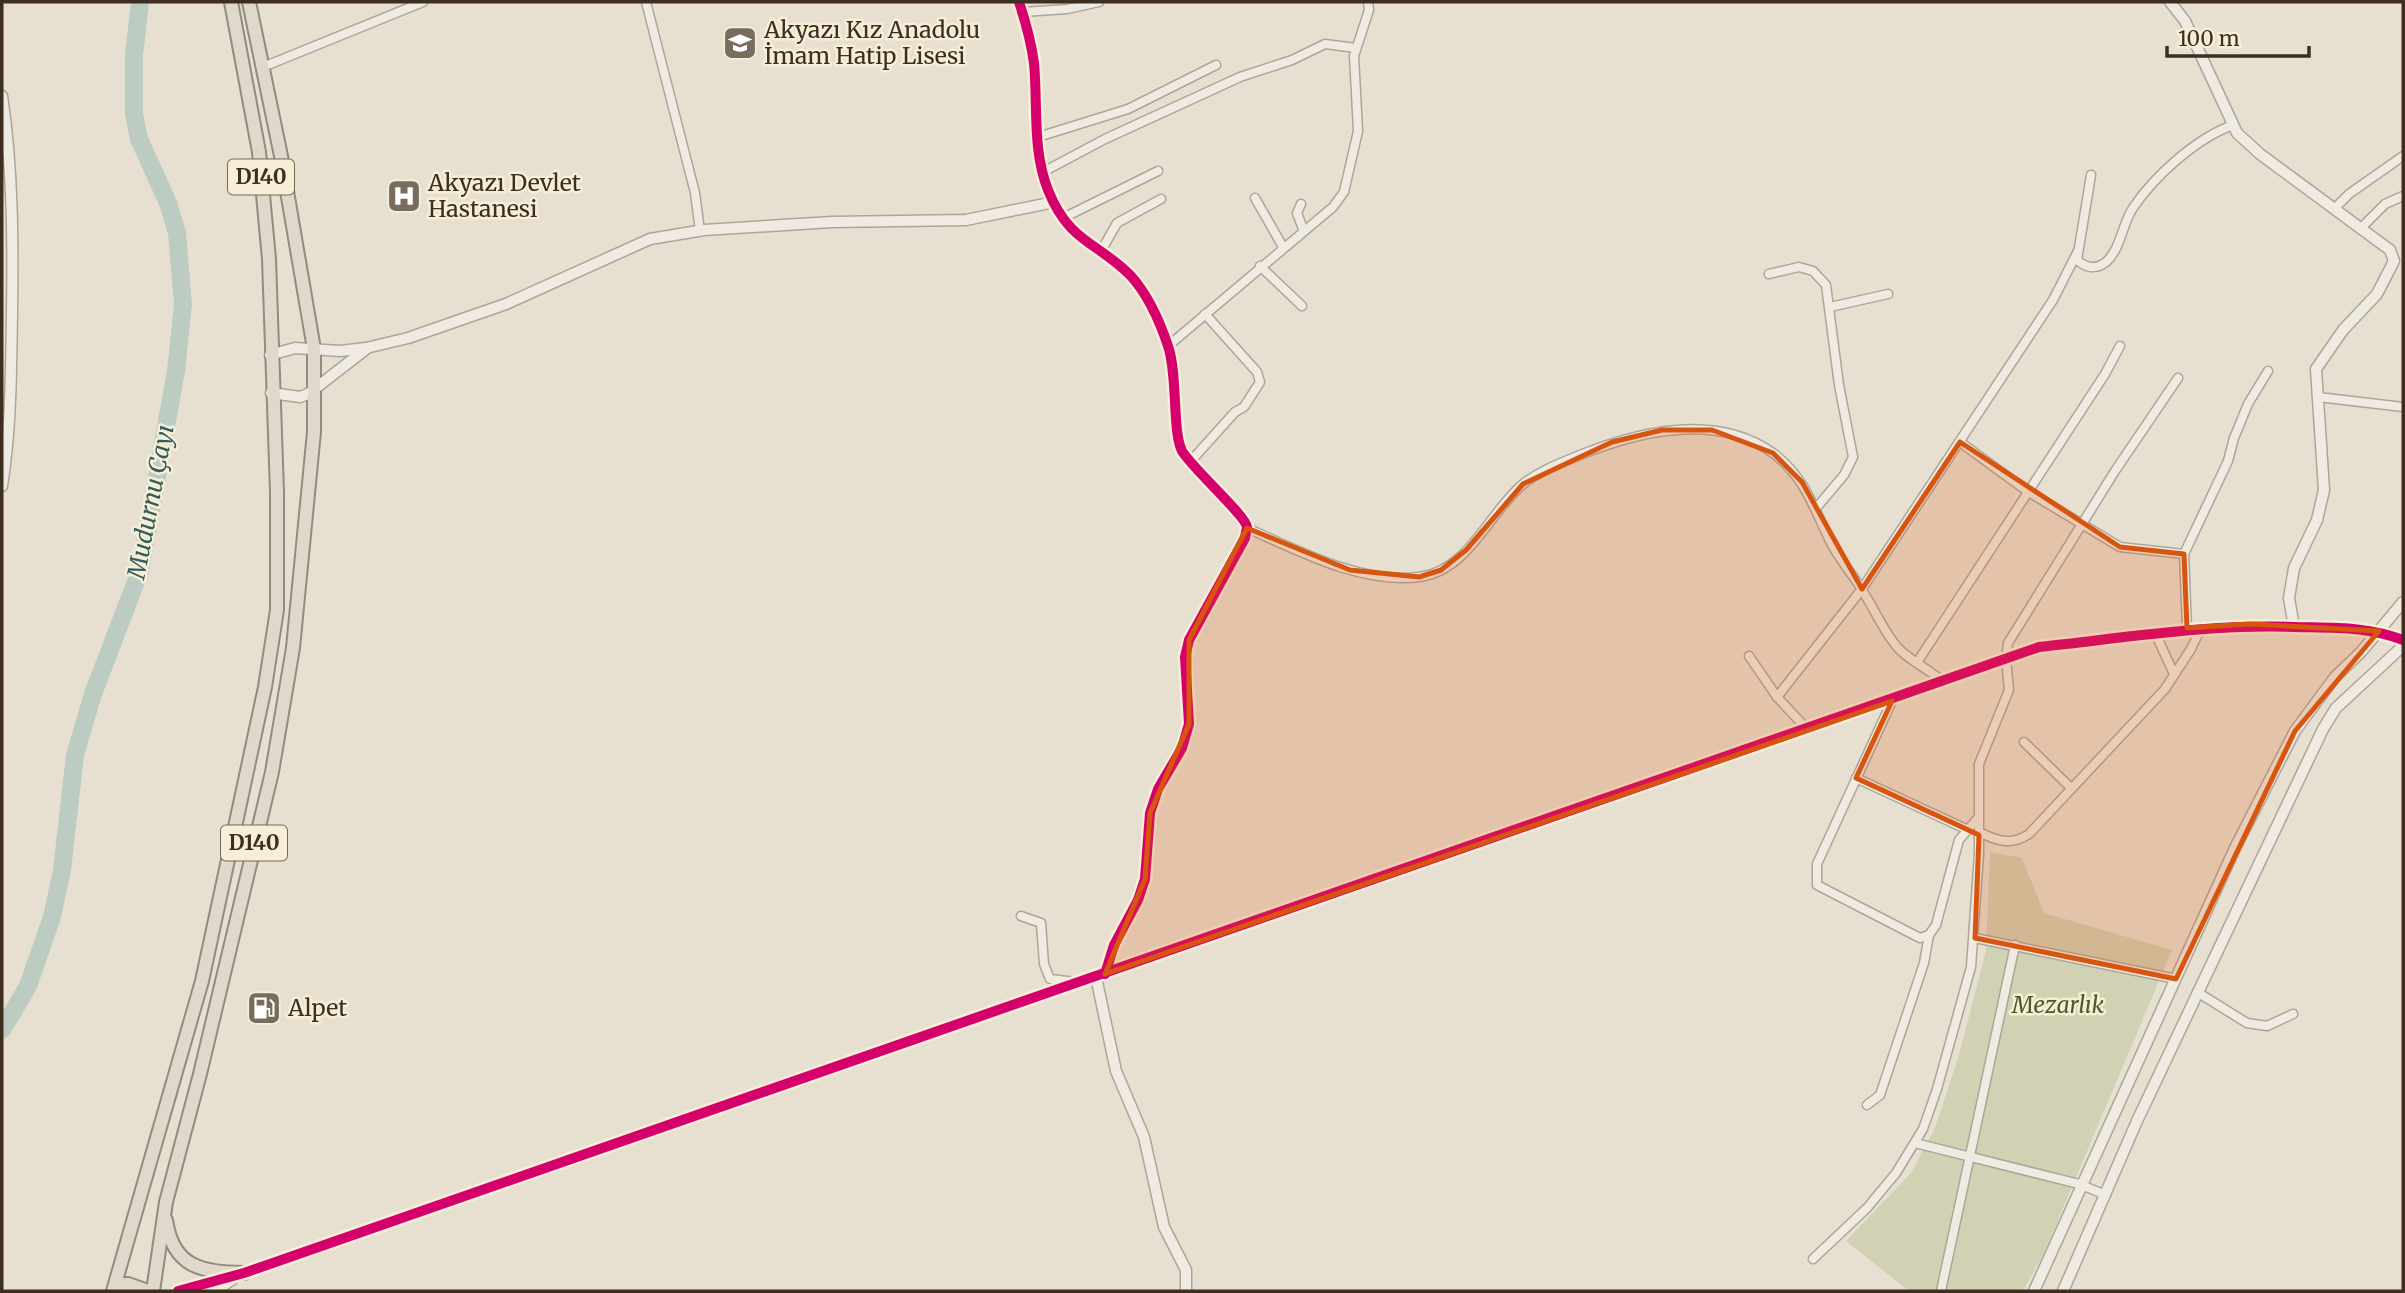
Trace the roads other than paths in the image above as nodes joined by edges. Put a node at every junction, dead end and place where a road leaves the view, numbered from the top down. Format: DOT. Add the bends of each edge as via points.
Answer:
graph roads {
  1 [pos="231,2"];
  2 [pos="249,2"];
  3 [pos="423,2"];
  4 [pos="646,2"];
  5 [pos="1099,2"];
  6 [pos="1368,2"];
  7 [pos="2170,2"];
  8 [pos="1021,7"];
  9 [pos="1356,48"];
  10 [pos="1216,65"];
  11 [pos="263,67"];
  12 [pos="2,96"];
  13 [pos="2233,125"];
  14 [pos="1038,137"];
  15 [pos="2403,156"];
  16 [pos="1158,171"];
  17 [pos="1043,172"];
  18 [pos="2091,175"];
  19 [pos="2403,197"];
  20 [pos="1255,198"];
  21 [pos="1161,199"];
  22 [pos="1054,202"];
  23 [pos="1301,204"];
  24 [pos="2334,209"];
  25 [pos="1063,218"];
  26 [pos="7,226"];
  27 [pos="1303,229"];
  28 [pos="2360,229"];
  29 [pos="700,231"];
  30 [pos="1283,247"];
  31 [pos="2078,251"];
  32 [pos="1100,253"];
  33 [pos="2399,259"];
  34 [pos="1260,266"];
  35 [pos="1769,274"];
  36 [pos="1888,294"];
  37 [pos="1302,306"];
  38 [pos="1830,307"];
  39 [pos="1205,314"];
  40 [pos="1168,346"];
  41 [pos="2119,346"];
  42 [pos="366,348"];
  43 [pos="314,349"];
  44 [pos="270,355"];
  45 [pos="2268,371"];
  46 [pos="2178,378"];
  47 [pos="315,389"];
  48 [pos="271,393"];
  49 [pos="2318,397"];
  50 [pos="2403,407"];
  51 [pos="1960,442"];
  52 [pos="1191,461"];
  53 [pos="2,486"];
  54 [pos="2027,491"];
  55 [pos="1817,507"];
  56 [pos="2081,525"];
  57 [pos="1247,528"];
  58 [pos="2184,554"];
  59 [pos="1862,589"];
  60 [pos="2403,602"];
  61 [pos="2294,627"];
  62 [pos="2187,628"];
  63 [pos="2200,630"];
  64 [pos="2384,633"];
  65 [pos="2156,635"];
  66 [pos="2403,642"];
  67 [pos="1749,656"];
  68 [pos="2006,659"];
  69 [pos="1918,661"];
  70 [pos="2174,674"];
  71 [pos="1941,680"];
  72 [pos="1777,697"];
  73 [pos="1892,701"];
  74 [pos="1806,728"];
  75 [pos="2024,742"];
  76 [pos="1856,778"];
  77 [pos="2071,788"];
  78 [pos="1977,819"];
  79 [pos="1966,829"];
  80 [pos="1979,832"];
  81 [pos="1021,916"];
  82 [pos="1929,936"];
  83 [pos="1975,937"];
  84 [pos="2015,945"];
  85 [pos="1101,976"];
  86 [pos="2176,979"];
  87 [pos="1077,982"];
  88 [pos="2197,992"];
  89 [pos="2293,1014"];
  90 [pos="1867,1105"];
  91 [pos="1915,1143"];
  92 [pos="1971,1156"];
  93 [pos="2083,1185"];
  94 [pos="2106,1195"];
  95 [pos="166,1202"];
  96 [pos="1813,1259"];
  97 [pos="244,1273"];
  98 [pos="112,1289"];
  99 [pos="148,1291"];
  100 [pos="153,1291"];
  101 [pos="178,1291"];
  102 [pos="214,1291"];
  103 [pos="1186,1291"];
  104 [pos="1941,1291"];
  105 [pos="2034,1291"];
  106 [pos="2063,1291"];
  1 -- 44 [label="highway, D140" via="259,152 269,259"];
  2 -- 11 [label="highway, D140"];
  3 -- 11 [label="street"];
  4 -- 29 [label="street" via="695,192"];
  5 -- 8 [label="street" via="1067,9"];
  6 -- 9 [label="street" via="1370,10"];
  7 -- 13 [label="street" via="2185,20"];
  8 -- 14 [label="street" via="1034,66"];
  9 -- 17 [label="street" via="1325,44 1240,77"];
  9 -- 27 [label="street" via="1358,131 1344,192"];
  10 -- 14 [label="street" via="1128,108"];
  11 -- 43 [label="highway, D140"];
  12 -- 26 [label="street"];
  13 -- 24 [label="street" via="2260,154"];
  13 -- 31 [label="street" via="2193,145 2157,181 2132,208 2107,261 2085,267 2077,260"];
  14 -- 17 [label="street"];
  15 -- 24 [label="street"];
  16 -- 25 [label="street"];
  17 -- 22 [label="street"];
  18 -- 31 [label="street"];
  19 -- 28 [label="street" via="2385,204"];
  20 -- 30 [label="street"];
  21 -- 32 [label="street" via="1117,223"];
  22 -- 25 [label="street"];
  22 -- 29 [label="street" via="966,220 832,222"];
  23 -- 27 [label="street" via="1297,213"];
  24 -- 28 [label="street"];
  25 -- 32 [label="street" via="1075,235"];
  26 -- 53 [label="street" via="10,430"];
  27 -- 30 [label="street"];
  28 -- 33 [label="street"];
  29 -- 42 [label="street" via="650,239 506,304"];
  30 -- 34 [label="street"];
  31 -- 51 [label="street" via="2053,300"];
  32 -- 40 [label="street" via="1130,276 1150,304"];
  33 -- 49 [label="street" via="2377,294 2343,330 2316,369"];
  34 -- 37 [label="street"];
  34 -- 39 [label="street"];
  35 -- 38 [label="street" via="1799,267 1812,271 1826,285"];
  36 -- 38 [label="street"];
  38 -- 55 [label="street" via="1853,457"];
  39 -- 40 [label="street"];
  39 -- 52 [label="street" via="1257,372 1259,382 1244,407"];
  40 -- 52 [label="street" via="1178,436 1182,452"];
  41 -- 54 [label="street"];
  42 -- 43 [label="street"];
  42 -- 47 [label="street"];
  43 -- 44 [label="street" via="295,348"];
  43 -- 47 [label="highway, D140"];
  44 -- 48 [label="highway, D140"];
  45 -- 58 [label="street" via="2248,404 2228,461"];
  46 -- 56 [label="street"];
  47 -- 48 [label="street" via="300,397"];
  47 -- 95 [label="highway, D140" via="295,635 272,772"];
  48 -- 98 [label="highway, D140" via="277,610 265,687 202,981"];
  49 -- 50 [label="street"];
  49 -- 61 [label="street" via="2325,490 2317,520 2294,568 2289,598"];
  51 -- 54 [label="street"];
  51 -- 59 [label="street"];
  52 -- 57 [label="street"];
  54 -- 56 [label="street"];
  54 -- 69 [label="street"];
  55 -- 57 [label="street" via="1802,482 1773,453 1744,438 1712,430 1662,430 1612,442 1523,484 1466,550 1441,570 1419,577 1350,570"];
  55 -- 59 [label="street" via="1830,542"];
  56 -- 58 [label="street" via="2120,547"];
  56 -- 68 [label="street" via="2008,643"];
  57 -- 85 [label="street" via="1189,640 1185,657 1189,724 1150,813 1145,879 1138,900"];
  58 -- 62 [label="street"];
  59 -- 69 [label="street" via="1899,649"];
  59 -- 72 [label="street"];
  60 -- 64 [label="street"];
  61 -- 63 [label="street" via="2249,624"];
  61 -- 64 [label="street"];
  62 -- 63 [label="street"];
  62 -- 65 [label="street"];
  63 -- 70 [label="street"];
  64 -- 66 [label="street"];
  64 -- 86 [label="street" via="2335,677 2295,731"];
  65 -- 68 [label="street" via="2039,647"];
  65 -- 70 [label="street"];
  66 -- 88 [label="street" via="2336,708 2323,729"];
  67 -- 72 [label="street"];
  68 -- 71 [label="street"];
  68 -- 78 [label="street" via="2009,690 1979,764"];
  69 -- 71 [label="street"];
  70 -- 77 [label="street"];
  71 -- 73 [label="street"];
  72 -- 74 [label="street"];
  73 -- 74 [label="street"];
  73 -- 76 [label="street"];
  74 -- 85 [label="street"];
  75 -- 77 [label="street"];
  76 -- 79 [label="street"];
  76 -- 82 [label="street" via="1818,864 1817,885 1920,938"];
  77 -- 80 [label="street" via="2019,841 2007,842"];
  78 -- 79 [label="street"];
  78 -- 80 [label="street"];
  79 -- 82 [label="street"];
  80 -- 83 [label="street"];
  81 -- 87 [label="street" via="1041,923 1044,964 1050,979"];
  82 -- 90 [label="street" via="1880,1095"];
  83 -- 84 [label="street"];
  83 -- 91 [label="street" via="1937,1089"];
  84 -- 86 [label="street"];
  84 -- 92 [label="street"];
  85 -- 87 [label="street"];
  85 -- 103 [label="street" via="1116,1071 1144,1137 1164,1227 1186,1270"];
  86 -- 93 [label="street"];
  87 -- 97 [label="street"];
  88 -- 89 [label="street" via="2248,1023 2267,1026"];
  88 -- 94 [label="street"];
  91 -- 92 [label="street"];
  91 -- 96 [label="street" via="1867,1208"];
  92 -- 93 [label="street"];
  92 -- 104 [label="street"];
  93 -- 94 [label="street"];
  93 -- 105 [label="street"];
  94 -- 106 [label="street"];
  95 -- 97 [label="highway" via="169,1232 182,1259 210,1272"];
  95 -- 100 [label="highway, D140"];
  97 -- 101 [label="street"];
  97 -- 102 [label="street"];
  98 -- 99 [label="highway" via="128,1284"];
}
